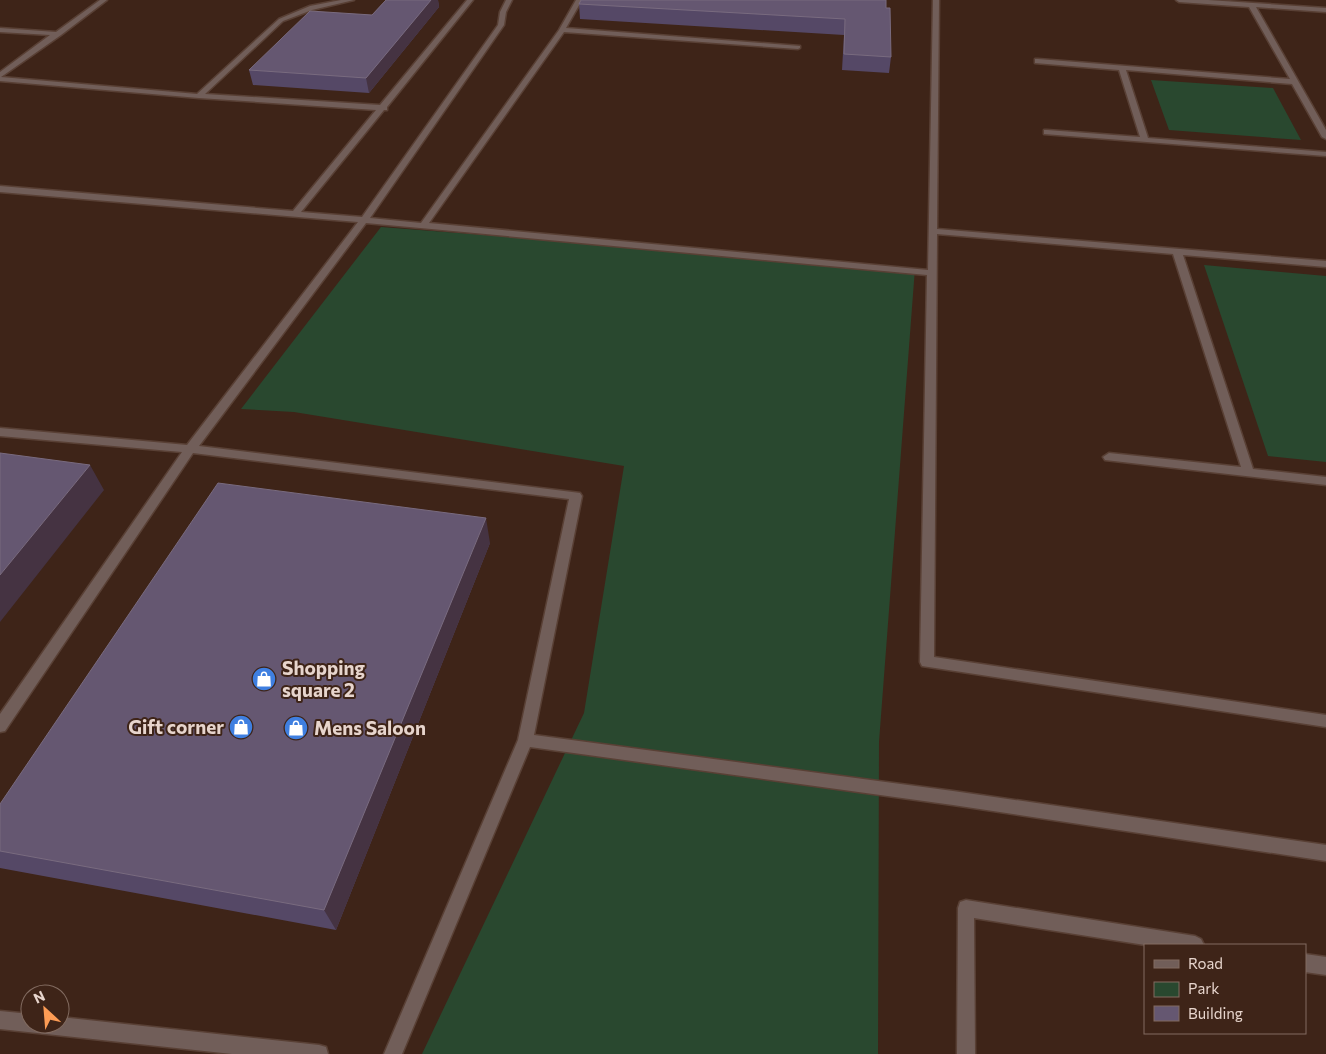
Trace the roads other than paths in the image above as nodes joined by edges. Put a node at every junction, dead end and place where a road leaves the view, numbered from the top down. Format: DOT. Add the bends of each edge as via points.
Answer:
graph roads {
  1 [pos="104,0"];
  2 [pos="351,0"];
  3 [pos="470,0"];
  4 [pos="509,0"];
  5 [pos="579,0"];
  6 [pos="936,0"];
  7 [pos="1179,0"];
  8 [pos="1251,5"];
  9 [pos="1326,10"];
  10 [pos="0,30"];
  11 [pos="562,30"];
  12 [pos="59,34"];
  13 [pos="798,47"];
  14 [pos="1038,61"];
  15 [pos="1122,68"];
  16 [pos="0,77"];
  17 [pos="1294,82"];
  18 [pos="199,96"];
  19 [pos="384,108"];
  20 [pos="1312,112"];
  21 [pos="1326,113"];
  22 [pos="1047,132"];
  23 [pos="1326,137"];
  24 [pos="1145,140"];
  25 [pos="1326,154"];
  26 [pos="0,189"];
  27 [pos="295,214"];
  28 [pos="364,220"];
  29 [pos="423,226"];
  30 [pos="933,231"];
  31 [pos="1177,252"];
  32 [pos="1326,264"];
  33 [pos="933,273"];
  34 [pos="0,432"];
  35 [pos="190,450"];
  36 [pos="1108,457"];
  37 [pos="1248,472"];
  38 [pos="1326,481"];
  39 [pos="1326,720"];
  40 [pos="0,726"];
  41 [pos="525,740"];
  42 [pos="1326,853"];
  43 [pos="1189,944"];
  44 [pos="1306,963"];
  45 [pos="1326,966"];
  46 [pos="0,1020"];
  47 [pos="20,1022"];
  48 [pos="70,1028"];
  49 [pos="319,1054"];
  50 [pos="393,1054"];
  51 [pos="966,1054"];
  1 -- 12 [label="street"];
  2 -- 18 [label="street" via="310,8 281,20"];
  3 -- 19 [label="street"];
  4 -- 28 [label="street" via="501,25"];
  5 -- 11 [label="street"];
  6 -- 30 [label="street"];
  7 -- 8 [label="street"];
  8 -- 9 [label="street"];
  8 -- 17 [label="street"];
  10 -- 12 [label="street"];
  11 -- 13 [label="street"];
  11 -- 29 [label="street"];
  12 -- 16 [label="street"];
  14 -- 15 [label="street"];
  15 -- 17 [label="street"];
  15 -- 24 [label="street"];
  16 -- 18 [label="street"];
  17 -- 20 [label="street"];
  18 -- 19 [label="street"];
  19 -- 27 [label="street"];
  20 -- 21 [label="street"];
  20 -- 23 [label="street"];
  22 -- 24 [label="street"];
  24 -- 25 [label="street"];
  26 -- 27 [label="street"];
  27 -- 28 [label="street"];
  28 -- 29 [label="street"];
  28 -- 35 [label="street"];
  29 -- 33 [label="street"];
  30 -- 31 [label="street"];
  30 -- 33 [label="street"];
  31 -- 32 [label="street"];
  31 -- 37 [label="street"];
  33 -- 39 [label="street" via="927,662"];
  34 -- 35 [label="street"];
  35 -- 40 [label="street"];
  35 -- 41 [label="street" via="576,496"];
  36 -- 37 [label="street"];
  37 -- 38 [label="street"];
  41 -- 42 [label="street"];
  41 -- 50 [label="street"];
  43 -- 51 [label="street" via="966,908"];
  44 -- 45 [label="street"];
  46 -- 47 [label="street"];
  48 -- 49 [label="street"];
}
